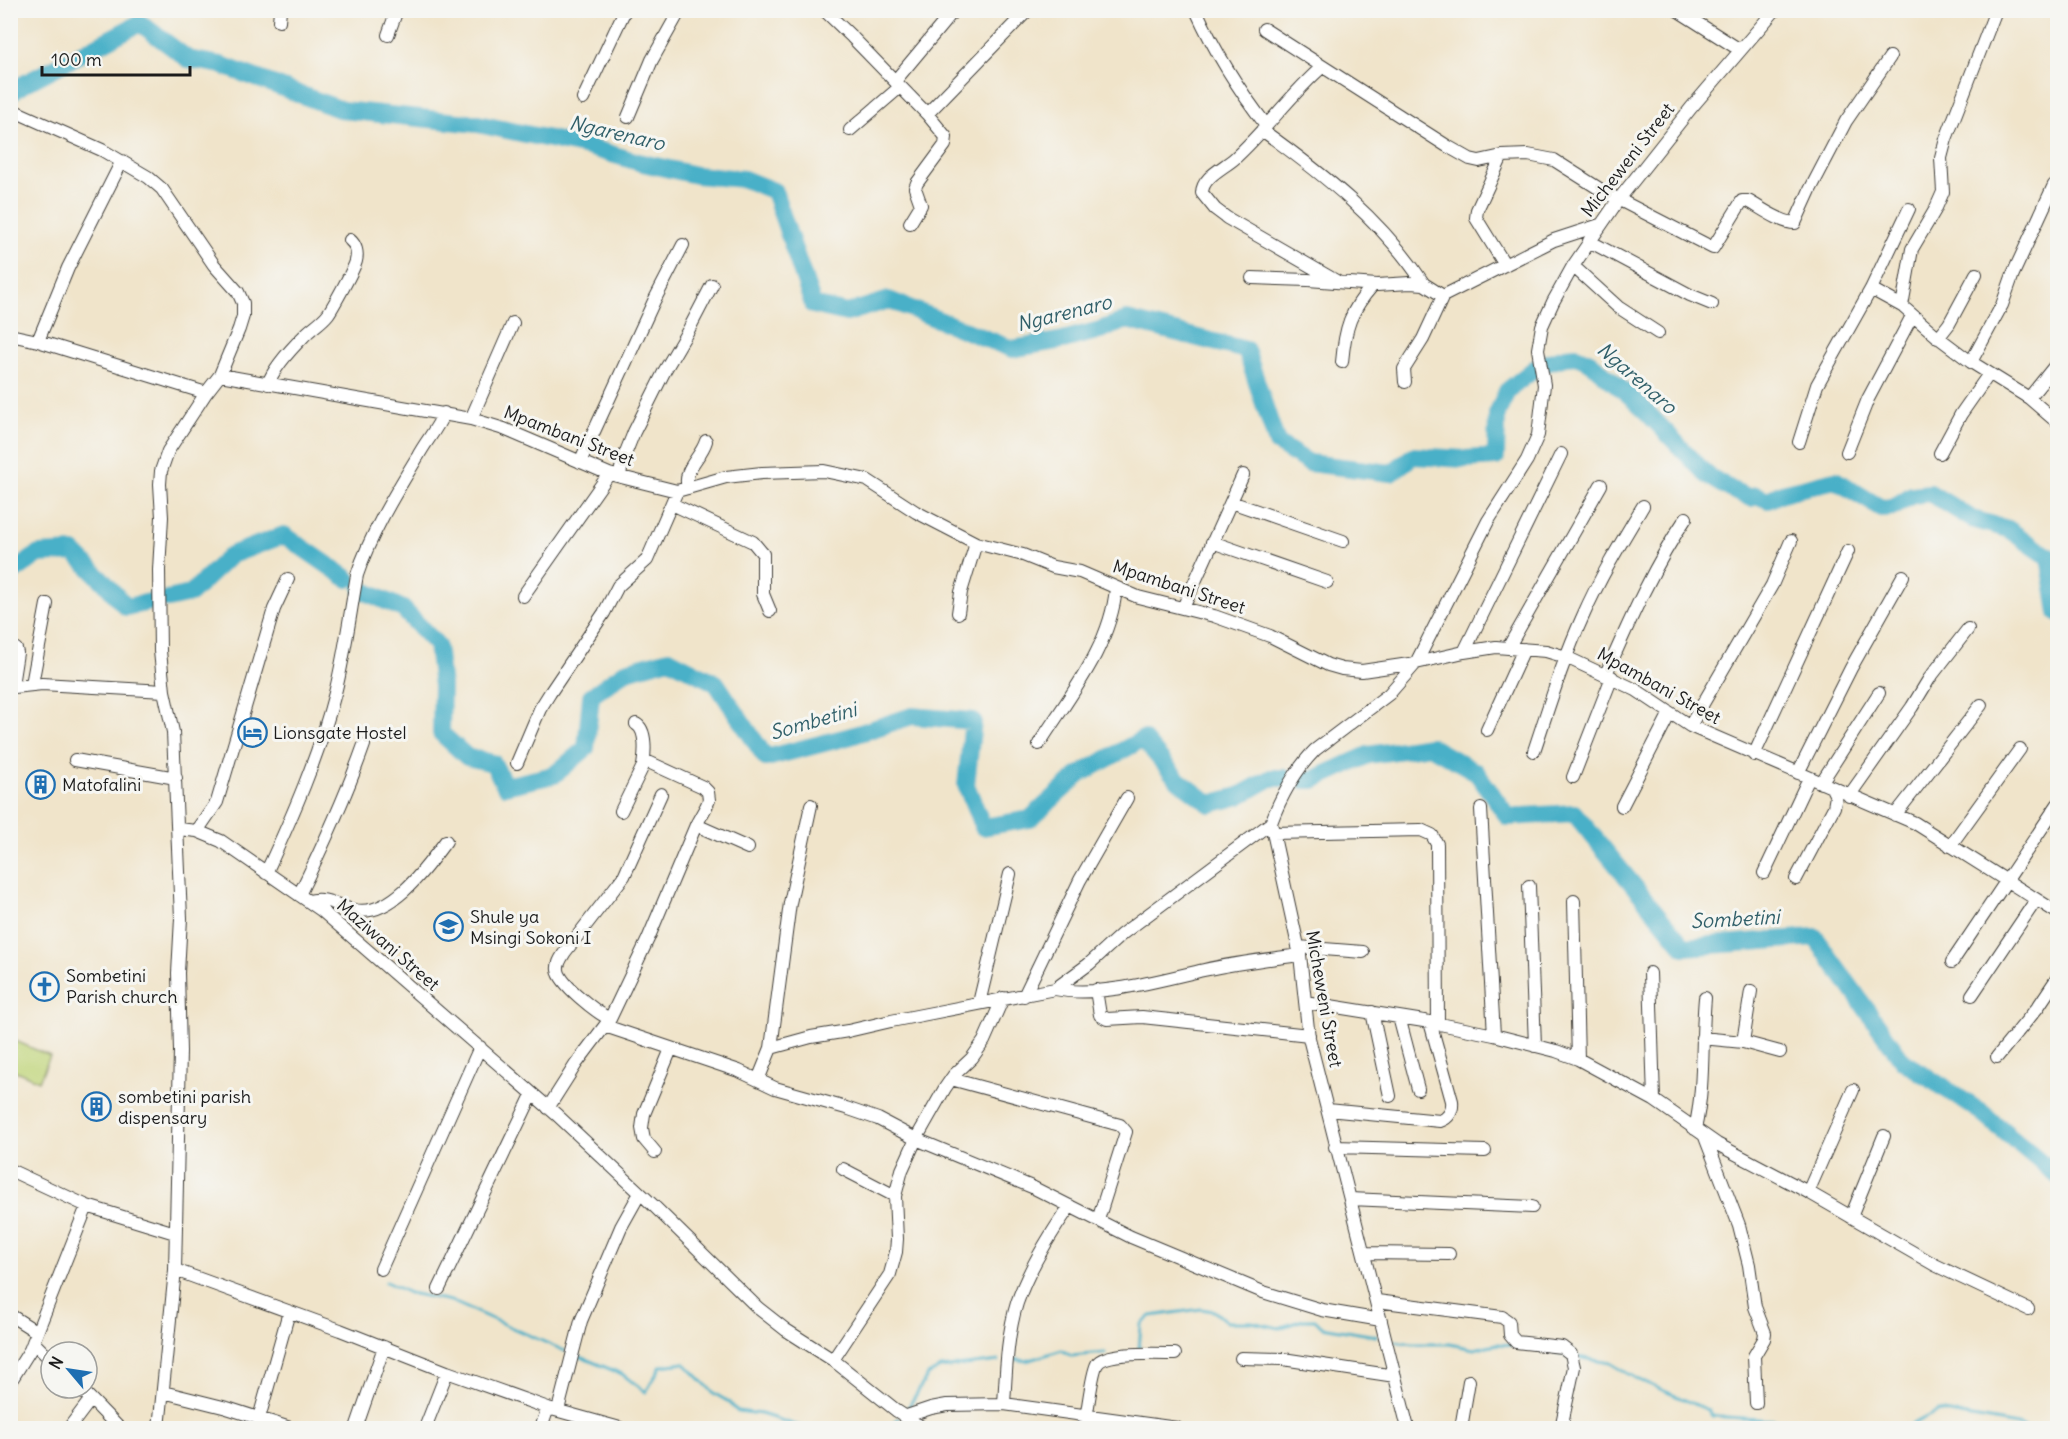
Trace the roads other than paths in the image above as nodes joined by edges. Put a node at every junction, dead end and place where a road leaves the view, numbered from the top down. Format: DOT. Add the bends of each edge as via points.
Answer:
graph roads {
  1 [pos="398,10"];
  2 [pos="625,10"];
  3 [pos="680,10"];
  4 [pos="824,10"];
  5 [pos="1028,10"];
  6 [pos="1196,10"];
  7 [pos="1677,10"];
  8 [pos="1775,10"];
  9 [pos="1996,10"];
  10 [pos="950,15"];
  11 [pos="1264,30"];
  12 [pos="388,35"];
  13 [pos="1740,50"];
  14 [pos="1890,57"];
  15 [pos="1322,67"];
  16 [pos="897,84"];
  17 [pos="583,99"];
  18 [pos="11,109"];
  19 [pos="927,114"];
  20 [pos="628,117"];
  21 [pos="1264,128"];
  22 [pos="850,130"];
  23 [pos="1502,156"];
  24 [pos="122,161"];
  25 [pos="2054,186"];
  26 [pos="1619,199"];
  27 [pos="1909,209"];
  28 [pos="910,223"];
  29 [pos="1600,225"];
  30 [pos="350,240"];
  31 [pos="1589,241"];
  32 [pos="683,245"];
  33 [pos="1505,265"];
  34 [pos="1573,266"];
  35 [pos="1976,274"];
  36 [pos="1252,278"];
  37 [pos="1338,282"];
  38 [pos="1424,284"];
  39 [pos="712,285"];
  40 [pos="1373,285"];
  41 [pos="1871,289"];
  42 [pos="1443,296"];
  43 [pos="1712,304"];
  44 [pos="1902,306"];
  45 [pos="1912,316"];
  46 [pos="513,322"];
  47 [pos="1658,333"];
  48 [pos="10,335"];
  49 [pos="1938,338"];
  50 [pos="38,341"];
  51 [pos="1342,362"];
  52 [pos="1971,362"];
  53 [pos="2058,362"];
  54 [pos="1989,374"];
  55 [pos="220,375"];
  56 [pos="1405,382"];
  57 [pos="268,384"];
  58 [pos="206,393"];
  59 [pos="2029,398"];
  60 [pos="444,413"];
  61 [pos="471,419"];
  62 [pos="2058,423"];
  63 [pos="706,441"];
  64 [pos="1799,442"];
  65 [pos="1847,452"];
  66 [pos="1940,453"];
  67 [pos="1561,454"];
  68 [pos="580,462"];
  69 [pos="614,475"];
  70 [pos="1243,475"];
  71 [pos="1601,485"];
  72 [pos="682,490"];
  73 [pos="1231,502"];
  74 [pos="672,504"];
  75 [pos="1643,506"];
  76 [pos="1686,518"];
  77 [pos="1343,541"];
  78 [pos="1791,541"];
  79 [pos="1212,542"];
  80 [pos="976,543"];
  81 [pos="1848,551"];
  82 [pos="1903,576"];
  83 [pos="288,579"];
  84 [pos="1327,582"];
  85 [pos="1116,588"];
  86 [pos="523,596"];
  87 [pos="47,604"];
  88 [pos="1184,608"];
  89 [pos="770,611"];
  90 [pos="958,613"];
  91 [pos="1968,629"];
  92 [pos="10,645"];
  93 [pos="1508,648"];
  94 [pos="1524,648"];
  95 [pos="1464,652"];
  96 [pos="1566,657"];
  97 [pos="1416,663"];
  98 [pos="1609,676"];
  99 [pos="32,684"];
  100 [pos="164,690"];
  101 [pos="1879,693"];
  102 [pos="1981,705"];
  103 [pos="1670,713"];
  104 [pos="636,724"];
  105 [pos="1690,726"];
  106 [pos="1487,730"];
  107 [pos="1039,744"];
  108 [pos="364,745"];
  109 [pos="2020,749"];
  110 [pos="1534,751"];
  111 [pos="1754,755"];
  112 [pos="75,760"];
  113 [pos="644,760"];
  114 [pos="517,763"];
  115 [pos="1573,777"];
  116 [pos="176,778"];
  117 [pos="1815,781"];
  118 [pos="661,795"];
  119 [pos="1849,796"];
  120 [pos="1127,798"];
  121 [pos="2058,804"];
  122 [pos="811,805"];
  123 [pos="1622,806"];
  124 [pos="1481,809"];
  125 [pos="621,812"];
  126 [pos="1895,815"];
  127 [pos="696,825"];
  128 [pos="1272,828"];
  129 [pos="178,829"];
  130 [pos="197,831"];
  131 [pos="446,842"];
  132 [pos="1950,846"];
  133 [pos="748,848"];
  134 [pos="266,873"];
  135 [pos="1764,873"];
  136 [pos="1010,874"];
  137 [pos="1797,879"];
  138 [pos="2007,881"];
  139 [pos="1529,886"];
  140 [pos="304,898"];
  141 [pos="2036,900"];
  142 [pos="1574,901"];
  143 [pos="2058,913"];
  144 [pos="1299,951"];
  145 [pos="1363,952"];
  146 [pos="1952,962"];
  147 [pos="1650,973"];
  148 [pos="2058,976"];
  149 [pos="1055,989"];
  150 [pos="1096,990"];
  151 [pos="1751,991"];
  152 [pos="1972,995"];
  153 [pos="1024,996"];
  154 [pos="1003,998"];
  155 [pos="1705,998"];
  156 [pos="1305,1002"];
  157 [pos="979,1003"];
  158 [pos="1372,1012"];
  159 [pos="1400,1017"];
  160 [pos="607,1023"];
  161 [pos="1434,1023"];
  162 [pos="1309,1035"];
  163 [pos="1494,1035"];
  164 [pos="1702,1038"];
  165 [pos="1743,1042"];
  166 [pos="1536,1046"];
  167 [pos="480,1047"];
  168 [pos="771,1048"];
  169 [pos="671,1049"];
  170 [pos="1780,1052"];
  171 [pos="1997,1057"];
  172 [pos="1578,1059"];
  173 [pos="951,1079"];
  174 [pos="758,1080"];
  175 [pos="1418,1089"];
  176 [pos="1853,1090"];
  177 [pos="532,1095"];
  178 [pos="1390,1096"];
  179 [pos="1654,1101"];
  180 [pos="1328,1110"];
  181 [pos="553,1112"];
  182 [pos="1700,1132"];
  183 [pos="1884,1136"];
  184 [pos="916,1139"];
  185 [pos="1335,1147"];
  186 [pos="1485,1151"];
  187 [pos="655,1152"];
  188 [pos="843,1169"];
  189 [pos="10,1170"];
  190 [pos="640,1192"];
  191 [pos="1808,1192"];
  192 [pos="895,1196"];
  193 [pos="1350,1199"];
  194 [pos="87,1206"];
  195 [pos="1070,1206"];
  196 [pos="1532,1207"];
  197 [pos="1851,1217"];
  198 [pos="1098,1220"];
  199 [pos="175,1233"];
  200 [pos="1365,1253"];
  201 [pos="1449,1254"];
  202 [pos="381,1269"];
  203 [pos="175,1270"];
  204 [pos="439,1289"];
  205 [pos="1377,1301"];
  206 [pos="2028,1309"];
  207 [pos="289,1312"];
  208 [pos="10,1315"];
  209 [pos="1381,1320"];
  210 [pos="35,1337"];
  211 [pos="39,1343"];
  212 [pos="384,1347"];
  213 [pos="1175,1354"];
  214 [pos="1241,1358"];
  215 [pos="833,1360"];
  216 [pos="447,1372"];
  217 [pos="1395,1376"];
  218 [pos="1469,1381"];
  219 [pos="10,1382"];
  220 [pos="163,1392"];
  221 [pos="90,1400"];
  222 [pos="92,1400"];
  223 [pos="1756,1403"];
  224 [pos="1004,1404"];
  225 [pos="553,1409"];
  226 [pos="1087,1416"];
  227 [pos="259,1418"];
  228 [pos="909,1421"];
  229 [pos="69,1428"];
  230 [pos="119,1428"];
  231 [pos="159,1428"];
  232 [pos="290,1428"];
  233 [pos="356,1428"];
  234 [pos="425,1428"];
  235 [pos="541,1428"];
  236 [pos="617,1428"];
  237 [pos="1084,1428"];
  238 [pos="1177,1428"];
  239 [pos="1408,1428"];
  240 [pos="1461,1428"];
  241 [pos="1561,1428"];
  1 -- 12 [label="street"];
  2 -- 17 [label="street"];
  3 -- 20 [label="street" via="652,60"];
  4 -- 16 [label="street"];
  5 -- 19 [label="street"];
  6 -- 21 [label="street" via="1211,44"];
  7 -- 13 [label="street"];
  8 -- 13 [label="street, Micheweni Street"];
  9 -- 44 [label="street" via="1946,139 1941,158 1943,192 1912,249"];
  10 -- 16 [label="street"];
  11 -- 15 [label="street"];
  13 -- 26 [label="street, Micheweni Street"];
  14 -- 26 [label="street" via="1846,122 1795,223 1742,201 1712,248"];
  15 -- 21 [label="street"];
  15 -- 23 [label="street" via="1470,159"];
  16 -- 19 [label="street"];
  16 -- 22 [label="street"];
  18 -- 24 [label="street"];
  19 -- 28 [label="street" via="946,137 945,145 916,183 921,205"];
  21 -- 37 [label="street" via="1234,159 1206,180 1202,193 1227,218"];
  21 -- 38 [label="street" via="1349,198 1399,250"];
  23 -- 26 [label="street" via="1554,160"];
  23 -- 33 [label="street" via="1476,218"];
  24 -- 50 [label="street" via="81,241"];
  24 -- 55 [label="street" via="162,189 214,265 238,292 243,316"];
  25 -- 52 [label="street" via="2002,305"];
  26 -- 29 [label="street, Micheweni Street"];
  27 -- 41 [label="street"];
  29 -- 31 [label="street, Micheweni Street"];
  29 -- 33 [label="street" via="1554,240"];
  30 -- 57 [label="street" via="355,244 356,262 327,314 304,335"];
  31 -- 34 [label="street, Micheweni Street"];
  31 -- 43 [label="street"];
  32 -- 68 [label="street"];
  33 -- 42 [label="street"];
  34 -- 47 [label="street" via="1618,307"];
  34 -- 97 [label="street, Micheweni Street" via="1542,326 1538,350 1544,386 1538,435 1488,521"];
  35 -- 49 [label="street"];
  36 -- 37 [label="street"];
  37 -- 40 [label="street"];
  38 -- 40 [label="street"];
  38 -- 42 [label="street"];
  39 -- 69 [label="street"];
  40 -- 51 [label="street" via="1361,299 1344,335"];
  41 -- 44 [label="street"];
  41 -- 64 [label="street" via="1816,385"];
  42 -- 56 [label="street" via="1404,369"];
  44 -- 45 [label="street"];
  45 -- 49 [label="street"];
  45 -- 65 [label="street" via="1868,399"];
  46 -- 61 [label="street"];
  48 -- 50 [label="street"];
  49 -- 52 [label="street"];
  50 -- 58 [label="street"];
  52 -- 54 [label="street"];
  53 -- 59 [label="street"];
  54 -- 59 [label="street"];
  54 -- 66 [label="street"];
  55 -- 57 [label="street, Mpambani Street"];
  55 -- 58 [label="street"];
  57 -- 60 [label="street, Mpambani Street"];
  58 -- 100 [label="street" via="168,451 161,471 159,651"];
  59 -- 62 [label="street"];
  60 -- 61 [label="street, Mpambani Street"];
  60 -- 134 [label="street" via="383,516 361,562 327,724"];
  61 -- 68 [label="street, Mpambani Street"];
  63 -- 72 [label="street"];
  67 -- 95 [label="street"];
  68 -- 69 [label="street, Mpambani Street"];
  69 -- 72 [label="street, Mpambani Street"];
  69 -- 86 [label="street"];
  70 -- 73 [label="street"];
  71 -- 93 [label="street"];
  72 -- 74 [label="street"];
  72 -- 80 [label="street, Mpambani Street" via="726,477 762,473 843,474 867,480 916,512"];
  73 -- 77 [label="street"];
  73 -- 79 [label="street"];
  74 -- 89 [label="street" via="753,542 763,554 763,594"];
  74 -- 114 [label="street" via="647,560 618,586 540,709"];
  75 -- 96 [label="street" via="1583,614"];
  76 -- 98 [label="street" via="1644,588"];
  78 -- 105 [label="street" via="1772,585"];
  79 -- 84 [label="street"];
  79 -- 88 [label="street"];
  80 -- 85 [label="street, Mpambani Street" via="1080,572"];
  80 -- 90 [label="street"];
  81 -- 111 [label="street"];
  82 -- 117 [label="street" via="1851,668"];
  83 -- 130 [label="street" via="274,609 217,802"];
  85 -- 88 [label="street, Mpambani Street"];
  85 -- 107 [label="street" via="1111,621 1098,649"];
  87 -- 99 [label="street"];
  88 -- 97 [label="street, Mpambani Street" via="1270,636 1342,669 1362,671"];
  91 -- 119 [label="street"];
  92 -- 99 [label="street" via="17,653 12,684"];
  93 -- 94 [label="street, Mpambani Street"];
  93 -- 95 [label="street, Mpambani Street"];
  94 -- 96 [label="street, Mpambani Street"];
  94 -- 106 [label="street"];
  95 -- 97 [label="street, Mpambani Street"];
  96 -- 98 [label="street, Mpambani Street"];
  96 -- 110 [label="street"];
  97 -- 128 [label="street" via="1389,694 1306,759 1275,811"];
  98 -- 103 [label="street, Mpambani Street"];
  98 -- 115 [label="street"];
  99 -- 100 [label="street"];
  100 -- 116 [label="street" via="173,732"];
  101 -- 117 [label="street"];
  102 -- 126 [label="street"];
  103 -- 105 [label="street, Mpambani Street"];
  103 -- 123 [label="street"];
  104 -- 113 [label="street" via="644,732"];
  105 -- 111 [label="street, Mpambani Street"];
  108 -- 140 [label="street"];
  109 -- 132 [label="street"];
  111 -- 117 [label="street, Mpambani Street"];
  112 -- 116 [label="street"];
  113 -- 125 [label="street"];
  113 -- 127 [label="street" via="708,792 709,800"];
  116 -- 129 [label="street"];
  117 -- 119 [label="street, Mpambani Street"];
  117 -- 135 [label="street"];
  117 -- 137 [label="street" via="1836,796 1834,807"];
  118 -- 160 [label="street" via="624,876 558,964 564,981"];
  119 -- 126 [label="street, Mpambani Street"];
  120 -- 153 [label="street" via="1080,880"];
  121 -- 138 [label="street"];
  122 -- 168 [label="street" via="790,903"];
  124 -- 163 [label="street"];
  126 -- 132 [label="street, Mpambani Street"];
  127 -- 133 [label="street"];
  127 -- 160 [label="street"];
  128 -- 144 [label="street, Micheweni Street"];
  128 -- 149 [label="street" via="1122,934"];
  128 -- 161 [label="street" via="1421,830 1432,835 1437,844"];
  129 -- 130 [label="street, Maziwani Street"];
  129 -- 199 [label="street" via="181,918"];
  130 -- 134 [label="street, Maziwani Street" via="221,841"];
  131 -- 140 [label="street" via="422,872 378,909 356,911 325,900"];
  132 -- 138 [label="street, Mpambani Street"];
  134 -- 140 [label="street, Maziwani Street"];
  136 -- 157 [label="street"];
  138 -- 141 [label="street, Mpambani Street"];
  138 -- 146 [label="street"];
  139 -- 166 [label="street"];
  140 -- 167 [label="street, Maziwani Street"];
  141 -- 143 [label="street, Mpambani Street"];
  141 -- 152 [label="street"];
  142 -- 172 [label="street"];
  144 -- 145 [label="street"];
  144 -- 150 [label="street"];
  144 -- 156 [label="street, Micheweni Street"];
  147 -- 179 [label="street"];
  148 -- 171 [label="street"];
  149 -- 150 [label="street"];
  149 -- 153 [label="street"];
  150 -- 162 [label="street" via="1100,1015 1107,1019 1142,1017"];
  151 -- 165 [label="street"];
  153 -- 154 [label="street"];
  154 -- 157 [label="street"];
  154 -- 173 [label="street" via="978,1050"];
  155 -- 164 [label="street"];
  156 -- 158 [label="street"];
  156 -- 162 [label="street, Micheweni Street"];
  157 -- 168 [label="street"];
  158 -- 159 [label="street"];
  158 -- 178 [label="street"];
  159 -- 161 [label="street"];
  159 -- 175 [label="street"];
  160 -- 169 [label="street"];
  160 -- 181 [label="street" via="576,1065"];
  161 -- 163 [label="street"];
  161 -- 180 [label="street" via="1453,1107 1448,1117 1440,1121"];
  162 -- 180 [label="street, Micheweni Street"];
  163 -- 166 [label="street"];
  164 -- 165 [label="street"];
  164 -- 182 [label="street"];
  165 -- 170 [label="street"];
  166 -- 172 [label="street"];
  167 -- 177 [label="street, Maziwani Street"];
  167 -- 202 [label="street"];
  168 -- 174 [label="street"];
  169 -- 174 [label="street"];
  169 -- 187 [label="street" via="642,1128 644,1139"];
  172 -- 179 [label="street"];
  173 -- 184 [label="street"];
  173 -- 198 [label="street" via="1124,1128 1126,1132"];
  174 -- 184 [label="street" via="878,1119"];
  176 -- 191 [label="street"];
  177 -- 181 [label="street, Maziwani Street"];
  177 -- 204 [label="street"];
  179 -- 182 [label="street"];
  180 -- 185 [label="street, Micheweni Street"];
  181 -- 190 [label="street, Maziwani Street"];
  182 -- 191 [label="street"];
  182 -- 223 [label="street" via="1739,1225 1755,1307 1765,1332 1754,1356"];
  183 -- 197 [label="street"];
  184 -- 192 [label="street"];
  184 -- 195 [label="street"];
  185 -- 186 [label="street"];
  185 -- 193 [label="street, Micheweni Street"];
  188 -- 192 [label="street"];
  189 -- 194 [label="street"];
  190 -- 215 [label="street, Maziwani Street" via="758,1308"];
  190 -- 225 [label="street" via="581,1322"];
  191 -- 197 [label="street"];
  192 -- 215 [label="street" via="897,1239 890,1274"];
  193 -- 196 [label="street"];
  193 -- 200 [label="street, Micheweni Street"];
  194 -- 199 [label="street"];
  194 -- 210 [label="street"];
  195 -- 198 [label="street"];
  195 -- 224 [label="street" via="1047,1240 1017,1303 1007,1355"];
  197 -- 206 [label="street" via="1935,1265"];
  198 -- 209 [label="street" via="1263,1292 1322,1310"];
  199 -- 203 [label="street"];
  200 -- 201 [label="street"];
  200 -- 205 [label="street, Micheweni Street"];
  203 -- 207 [label="street"];
  203 -- 220 [label="street"];
  205 -- 209 [label="street, Micheweni Street"];
  205 -- 241 [label="street" via="1502,1317 1509,1322 1510,1335 1516,1342 1562,1347 1572,1358"];
  207 -- 212 [label="street"];
  207 -- 227 [label="street"];
  208 -- 210 [label="street"];
  209 -- 217 [label="street, Micheweni Street"];
  210 -- 211 [label="street"];
  210 -- 219 [label="street"];
  212 -- 216 [label="street"];
  212 -- 233 [label="street"];
  213 -- 226 [label="street" via="1102,1359 1095,1370"];
  214 -- 217 [label="street" via="1283,1359"];
  215 -- 228 [label="street, Maziwani Street"];
  216 -- 225 [label="street"];
  216 -- 234 [label="street"];
  217 -- 239 [label="street, Micheweni Street"];
  218 -- 240 [label="street"];
  220 -- 227 [label="street"];
  220 -- 231 [label="street"];
  221 -- 229 [label="street"];
  222 -- 230 [label="street"];
  224 -- 226 [label="street"];
  224 -- 228 [label="street" via="931,1407"];
  225 -- 235 [label="street"];
  225 -- 236 [label="street"];
  226 -- 237 [label="street"];
  226 -- 238 [label="street"];
  227 -- 232 [label="street"];
}
